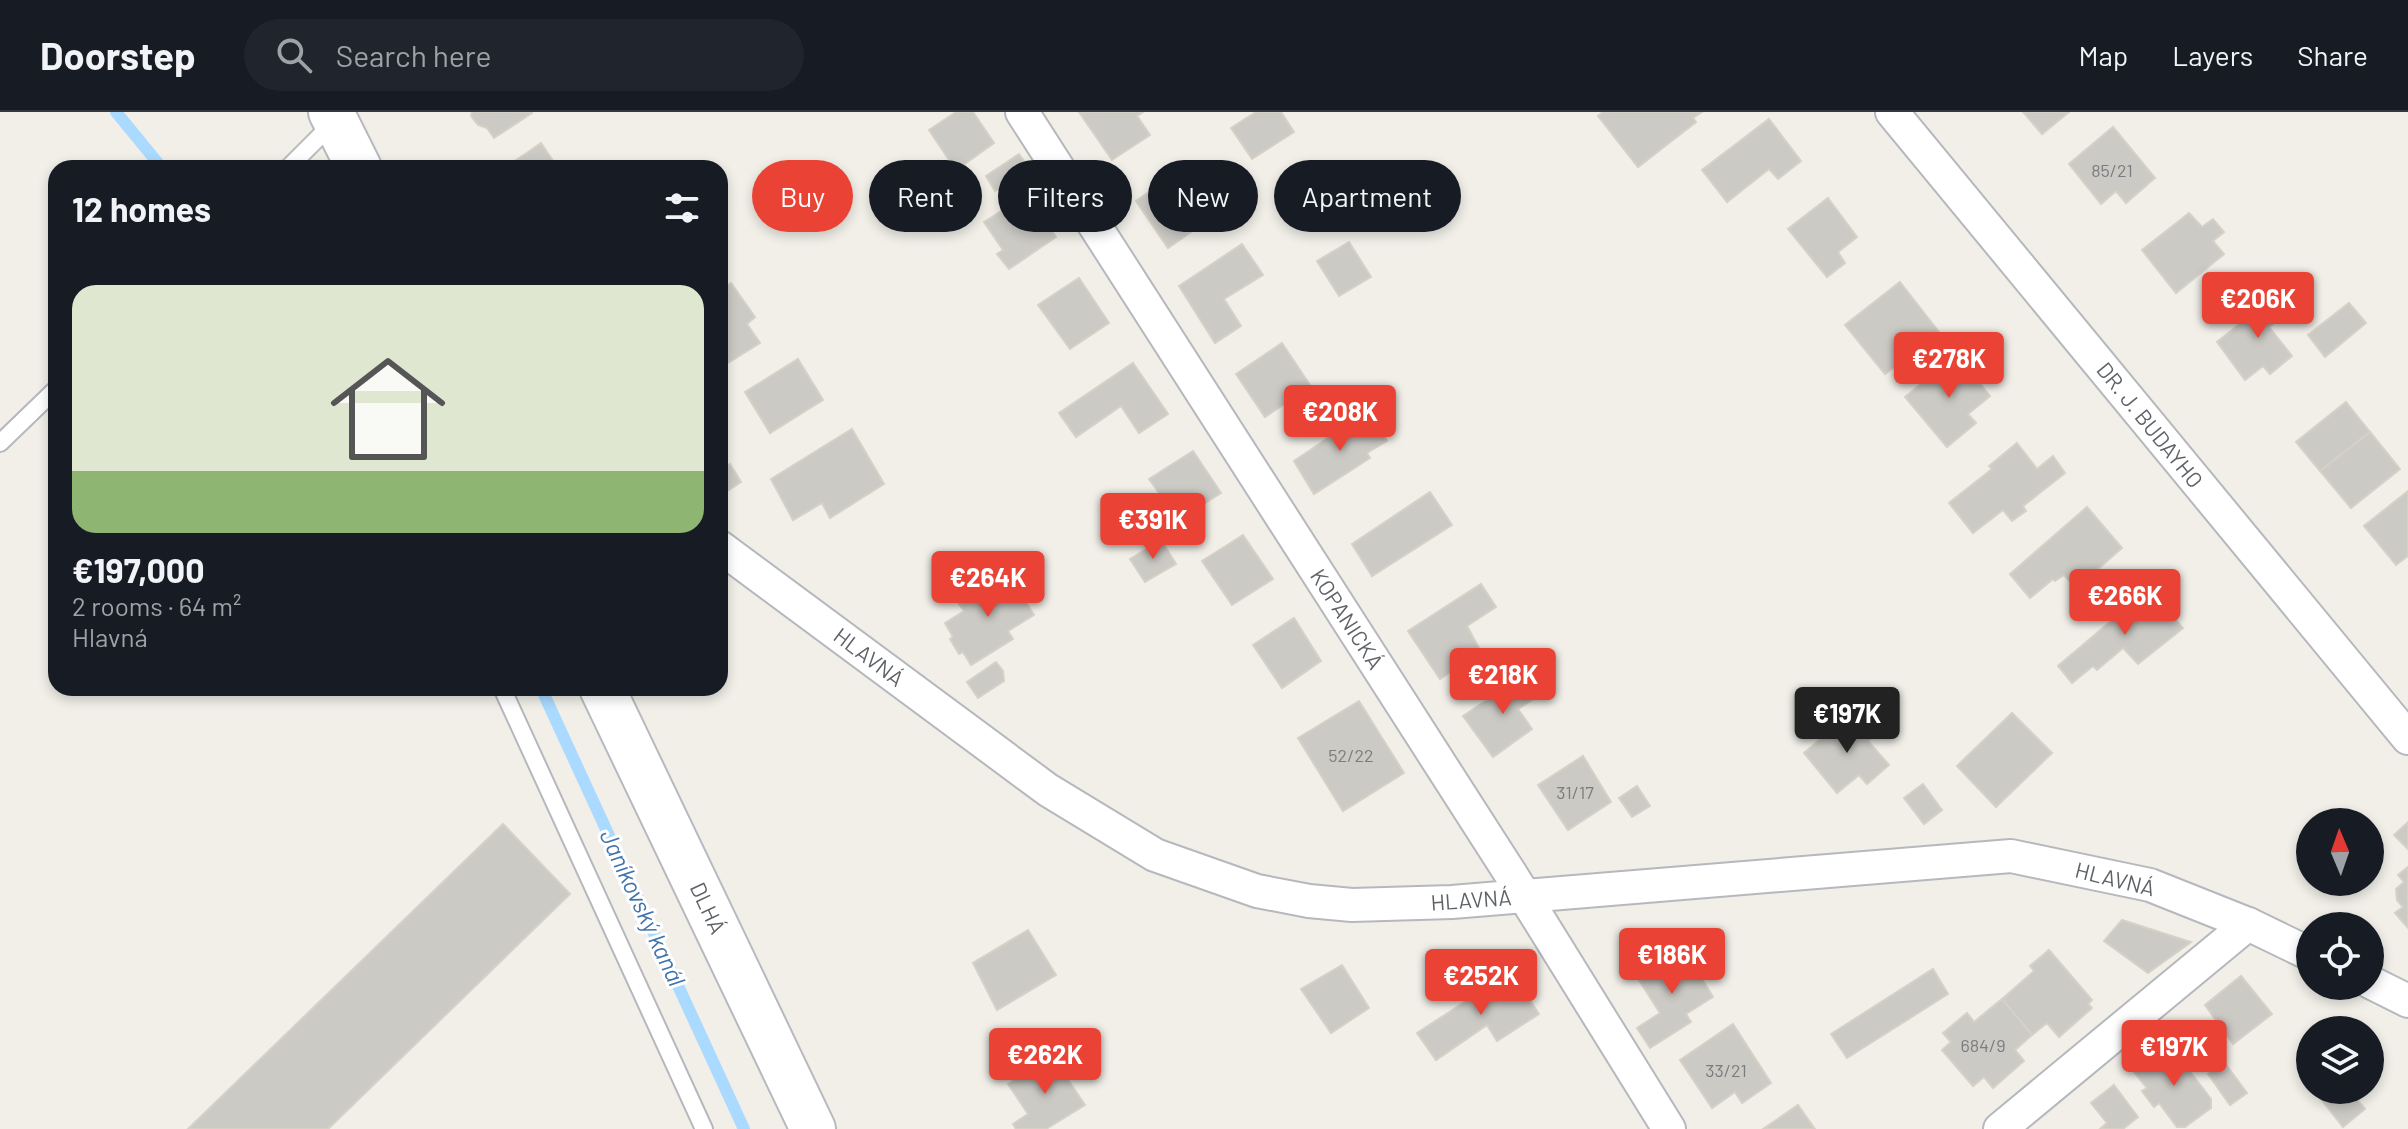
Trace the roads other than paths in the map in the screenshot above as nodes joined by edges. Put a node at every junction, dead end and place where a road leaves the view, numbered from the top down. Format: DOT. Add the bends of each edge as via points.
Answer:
graph roads {
  1 [pos="1022,112"];
  2 [pos="1892,112"];
  3 [pos="337,115"];
  4 [pos="295,160"];
  5 [pos="356,160"];
  6 [pos="48,397"];
  7 [pos="0,443"];
  8 [pos="728,553"];
  9 [pos="506,696"];
  10 [pos="606,696"];
  11 [pos="2408,738"];
  12 [pos="1524,896"];
  13 [pos="2248,924"];
  14 [pos="2296,947"];
  15 [pos="2384,989"];
  16 [pos="2408,1001"];
  17 [pos="704,1129"];
  18 [pos="813,1129"];
  19 [pos="1669,1129"];
  20 [pos="2000,1129"];
  1 -- 12 [label="street, KOPANICKÁ"];
  2 -- 11 [label="street, DR. J. BUDAYHO"];
  3 -- 4 [label="lane"];
  3 -- 5 [label="street"];
  6 -- 7 [label="lane"];
  8 -- 12 [label="street, HLAVNÁ" via="1048,790 1155,855 1257,891 1309,901 1391,905"];
  9 -- 17 [label="lane"];
  10 -- 18 [label="street, DLHÁ"];
  12 -- 13 [label="street, HLAVNÁ" via="2011,856 2150,885"];
  12 -- 19 [label="street, KOPANICKÁ"];
  13 -- 14 [label="street, HLAVNÁ"];
  13 -- 20 [label="street"];
  15 -- 16 [label="street"];
}
